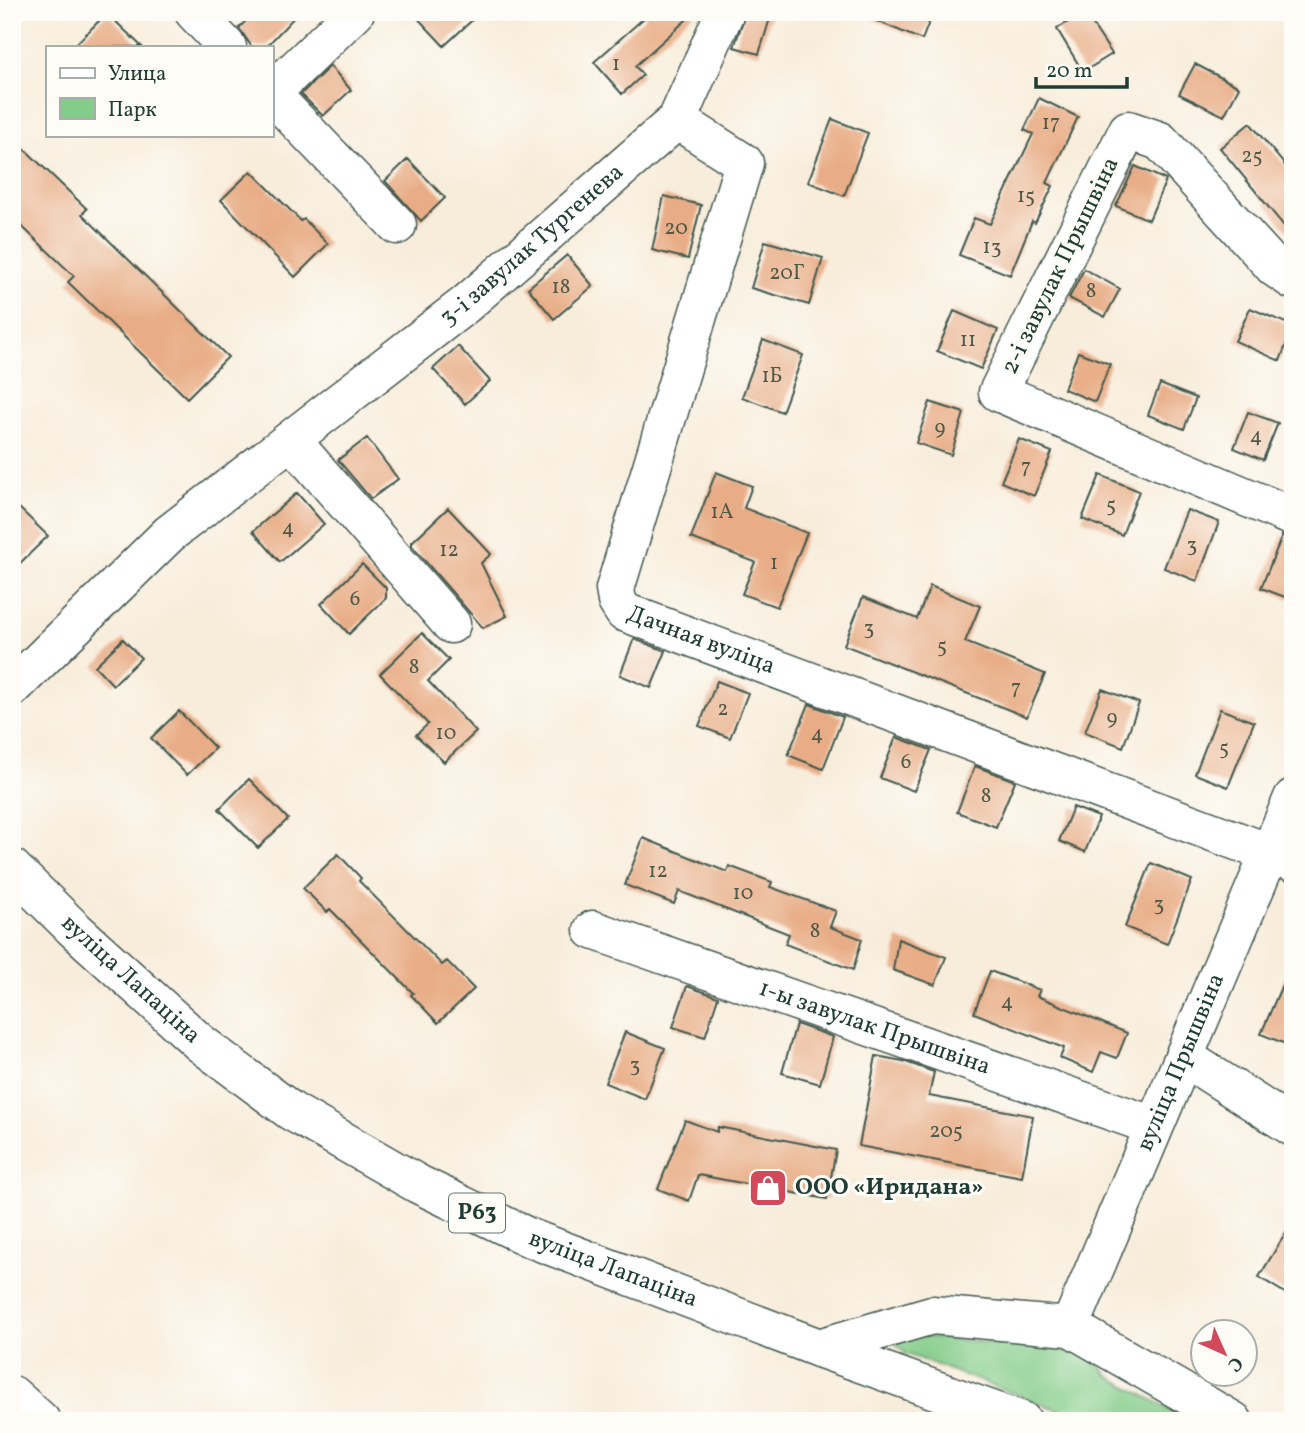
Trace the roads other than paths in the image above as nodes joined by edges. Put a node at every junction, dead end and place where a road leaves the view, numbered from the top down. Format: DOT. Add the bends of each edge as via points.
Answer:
graph roads {
  1 [pos="194,12"];
  2 [pos="355,12"];
  3 [pos="724,12"];
  4 [pos="226,46"];
  5 [pos="273,92"];
  6 [pos="273,96"];
  7 [pos="677,120"];
  8 [pos="397,225"];
  9 [pos="1293,281"];
  10 [pos="291,440"];
  11 [pos="1293,517"];
  12 [pos="451,624"];
  13 [pos="12,688"];
  14 [pos="1293,798"];
  15 [pos="1282,857"];
  16 [pos="12,868"];
  17 [pos="593,930"];
  18 [pos="1184,1057"];
  19 [pos="1154,1126"];
  20 [pos="1293,1127"];
  21 [pos="1070,1327"];
  22 [pos="819,1348"];
  23 [pos="12,1395"];
  24 [pos="1004,1418"];
  25 [pos="41,1421"];
  26 [pos="1233,1421"];
  1 -- 4 [label="street"];
  2 -- 5 [label="street"];
  3 -- 7 [label="street, 3-і завулак Тургенева"];
  6 -- 8 [label="street"];
  7 -- 10 [label="street, 3-і завулак Тургенева" via="466,304"];
  7 -- 15 [label="street, Дачная вуліца" via="744,163 615,589 624,612"];
  9 -- 11 [label="street, 2-і завулак Прышвіна" via="1275,268 1160,141 1128,131 998,392"];
  10 -- 12 [label="street"];
  10 -- 13 [label="street, 3-і завулак Тургенева" via="169,534"];
  14 -- 15 [label="street, вуліца Прышвіна"];
  15 -- 18 [label="street, вуліца Прышвіна"];
  16 -- 22 [label="street, вуліца Лапаціна / Р63" via="200,1043 290,1111 418,1184 530,1238"];
  17 -- 19 [label="street, 1-ы завулак Прышвіна"];
  18 -- 19 [label="street, вуліца Прышвіна"];
  18 -- 20 [label="street"];
  19 -- 21 [label="street, вуліца Прышвіна"];
  21 -- 22 [label="street" via="932,1315"];
  21 -- 26 [label="street"];
  22 -- 24 [label="street, вуліца Лапаціна / Р63"];
  23 -- 25 [label="street"];
}
